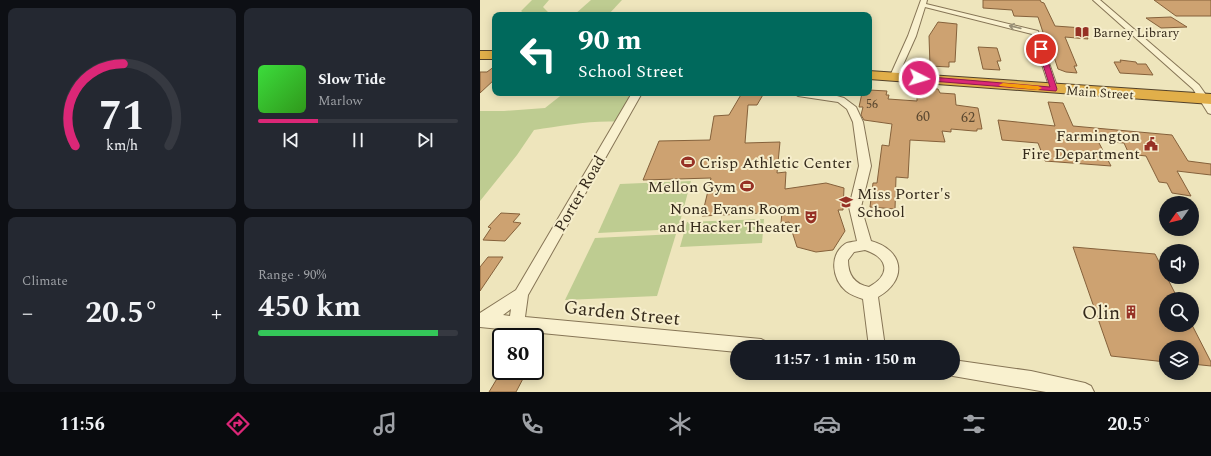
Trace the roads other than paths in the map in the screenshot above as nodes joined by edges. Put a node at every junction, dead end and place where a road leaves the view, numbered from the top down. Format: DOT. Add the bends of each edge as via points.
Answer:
graph roads {
  1 [pos="1096,0"];
  2 [pos="923,6"];
  3 [pos="480,55"];
  4 [pos="492,55"];
  5 [pos="872,75"];
  6 [pos="894,76"];
  7 [pos="1054,89"];
  8 [pos="635,96"];
  9 [pos="822,96"];
  10 [pos="1207,98"];
  11 [pos="865,245"];
  12 [pos="521,294"];
  13 [pos="870,294"];
  14 [pos="481,320"];
  15 [pos="516,323"];
  16 [pos="876,340"];
  17 [pos="730,344"];
  18 [pos="960,369"];
  19 [pos="1084,392"];
  1 -- 10 [label="street"];
  2 -- 6 [label="street"];
  7 -- 2 [label="street, one-way" via="1035,33"];
  3 -- 4 [label="highway"];
  5 -- 6 [label="highway, Main Street"];
  6 -- 7 [label="highway, Main Street"];
  7 -- 10 [label="highway, Main Street"];
  8 -- 12 [label="street, Porter Road"];
  9 -- 11 [label="street" via="841,100 852,108 858,122 865,166 855,207"];
  11 -- 13 [label="street" via="882,251 890,260 892,270 890,279 880,290"];
  11 -- 13 [label="street" via="850,248 841,258 840,269 846,281 856,290"];
  12 -- 14 [label="street, Porter Road"];
  12 -- 15 [label="street, Porter Road"];
  13 -- 16 [label="street"];
  14 -- 15 [label="street, Garden Street"];
  15 -- 17 [label="street, Garden Street"];
  18 -- 19 [label="street" via="1031,380"];
}
